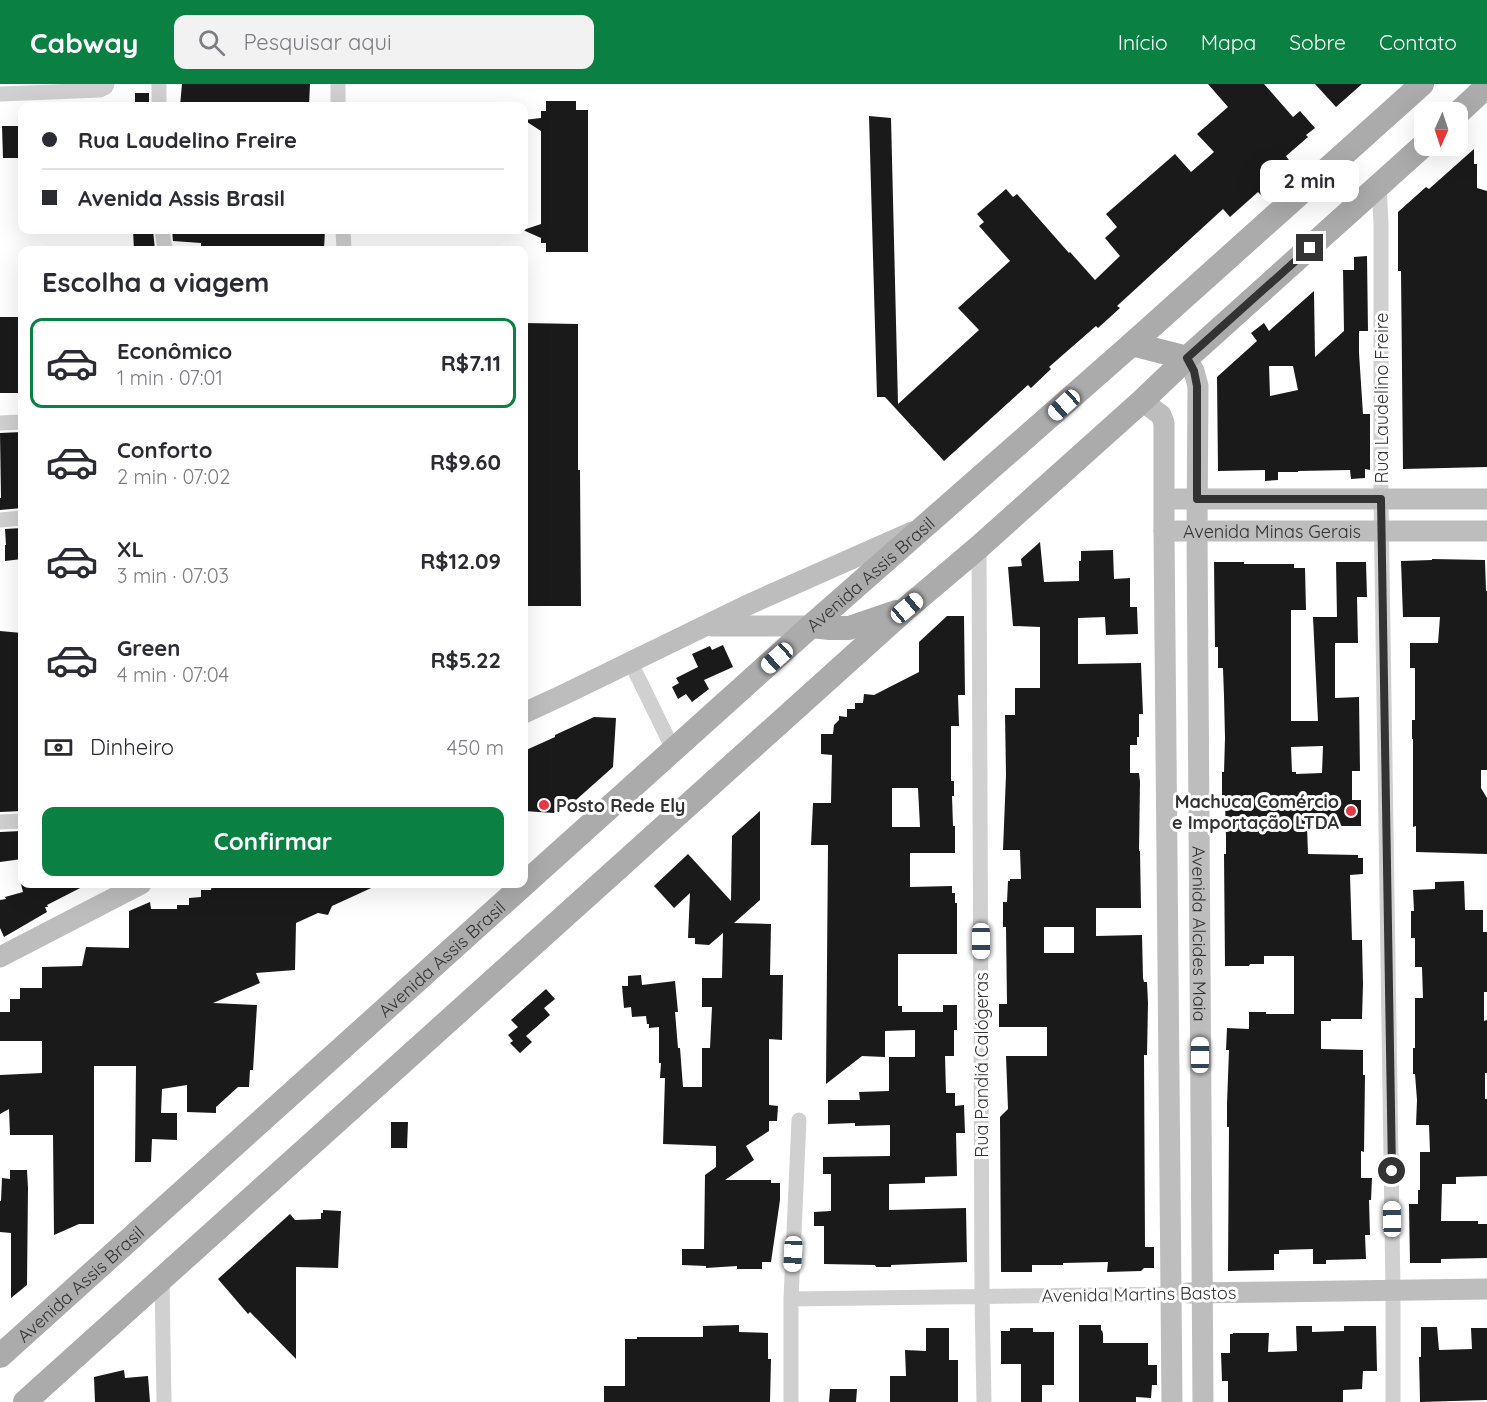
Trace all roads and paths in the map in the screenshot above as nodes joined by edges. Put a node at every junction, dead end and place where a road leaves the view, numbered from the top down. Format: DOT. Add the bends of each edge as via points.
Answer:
graph roads {
  1 [pos="8,84"];
  2 [pos="106,84"];
  3 [pos="159,84"];
  4 [pos="338,84"];
  5 [pos="1422,84"];
  6 [pos="1487,86"];
  7 [pos="0,95"];
  8 [pos="159,102"];
  9 [pos="338,102"];
  10 [pos="1468,104"];
  11 [pos="1414,154"];
  12 [pos="1380,186"];
  13 [pos="1132,345"];
  14 [pos="1187,358"];
  15 [pos="1142,401"];
  16 [pos="18,422"];
  17 [pos="0,423"];
  18 [pos="1165,499"];
  19 [pos="1197,499"];
  20 [pos="1381,499"];
  21 [pos="1487,499"];
  22 [pos="18,518"];
  23 [pos="0,520"];
  24 [pos="928,525"];
  25 [pos="1164,531"];
  26 [pos="1487,531"];
  27 [pos="1197,532"];
  28 [pos="1383,532"];
  29 [pos="979,547"];
  30 [pos="907,608"];
  31 [pos="705,626"];
  32 [pos="811,626"];
  33 [pos="631,663"];
  34 [pos="528,711"];
  35 [pos="674,751"];
  36 [pos="0,822"];
  37 [pos="18,822"];
  38 [pos="528,882"];
  39 [pos="133,888"];
  40 [pos="521,888"];
  41 [pos="0,957"];
  42 [pos="798,1120"];
  43 [pos="162,1278"];
  44 [pos="1487,1289"];
  45 [pos="1393,1290"];
  46 [pos="1202,1293"];
  47 [pos="1171,1294"];
  48 [pos="982,1296"];
  49 [pos="791,1299"];
  50 [pos="0,1356"];
  51 [pos="25,1402"];
  52 [pos="165,1402"];
  53 [pos="791,1402"];
  54 [pos="984,1402"];
  55 [pos="1172,1402"];
  56 [pos="1203,1402"];
  57 [pos="1393,1402"];
  1 -- 7 [label="street"];
  2 -- 7 [label="street" via="100,90"];
  3 -- 8 [label="street"];
  4 -- 9 [label="street"];
  5 -- 13 [label="main road, Avenida Assis Brasil"];
  6 -- 10 [label="main road"];
  11 -- 12 [label="main road"];
  12 -- 14 [label="main road"];
  12 -- 20 [label="street, Rua Laudelino Freire"];
  13 -- 14 [label="main road"];
  13 -- 24 [label="main road, Avenida Assis Brasil"];
  14 -- 15 [label="main road"];
  14 -- 19 [label="street, Avenida Alcides Maia" via="1197,386"];
  15 -- 18 [label="street, Avenida Alcides Maia" via="1161,415 1164,423"];
  15 -- 29 [label="main road"];
  16 -- 17 [label="street"];
  18 -- 19 [label="street, Avenida Minas Gerais"];
  18 -- 25 [label="street, Avenida Alcides Maia"];
  19 -- 20 [label="street, Avenida Minas Gerais"];
  19 -- 27 [label="street, Avenida Alcides Maia"];
  20 -- 21 [label="street, Avenida Minas Gerais"];
  20 -- 28 [label="street, Rua Laudelino Freire"];
  22 -- 23 [label="street"];
  24 -- 31 [label="street"];
  24 -- 32 [label="main road, Avenida Assis Brasil"];
  25 -- 27 [label="street, Avenida Minas Gerais"];
  25 -- 47 [label="street, Avenida Alcides Maia"];
  26 -- 28 [label="street, Avenida Minas Gerais"];
  27 -- 28 [label="street, Avenida Minas Gerais"];
  27 -- 46 [label="street, Avenida Alcides Maia"];
  28 -- 45 [label="street, Rua Laudelino Freire"];
  29 -- 30 [label="main road"];
  29 -- 48 [label="street, Rua Pandiá Calógeras"];
  30 -- 32 [label="main road" via="849,628"];
  30 -- 43 [label="main road"];
  31 -- 32 [label="street"];
  31 -- 33 [label="street"];
  32 -- 35 [label="main road, Avenida Assis Brasil"];
  33 -- 34 [label="street"];
  33 -- 35 [label="street"];
  35 -- 38 [label="main road, Avenida Assis Brasil"];
  36 -- 37 [label="street"];
  39 -- 41 [label="street"];
  40 -- 50 [label="main road, Avenida Assis Brasil"];
  42 -- 49 [label="street"];
  43 -- 51 [label="main road"];
  43 -- 52 [label="street"];
  44 -- 45 [label="street, Avenida Martins Bastos"];
  45 -- 46 [label="street, Avenida Martins Bastos"];
  45 -- 57 [label="street, Rua Laudelino Freire"];
  46 -- 47 [label="street, Avenida Martins Bastos"];
  46 -- 56 [label="street, Avenida Alcides Maia"];
  47 -- 48 [label="street, Avenida Martins Bastos"];
  47 -- 55 [label="street, Avenida Alcides Maia"];
  48 -- 49 [label="street, Avenida Martins Bastos"];
  48 -- 54 [label="street, Rua Pandiá Calógeras"];
  49 -- 53 [label="street"];
}
